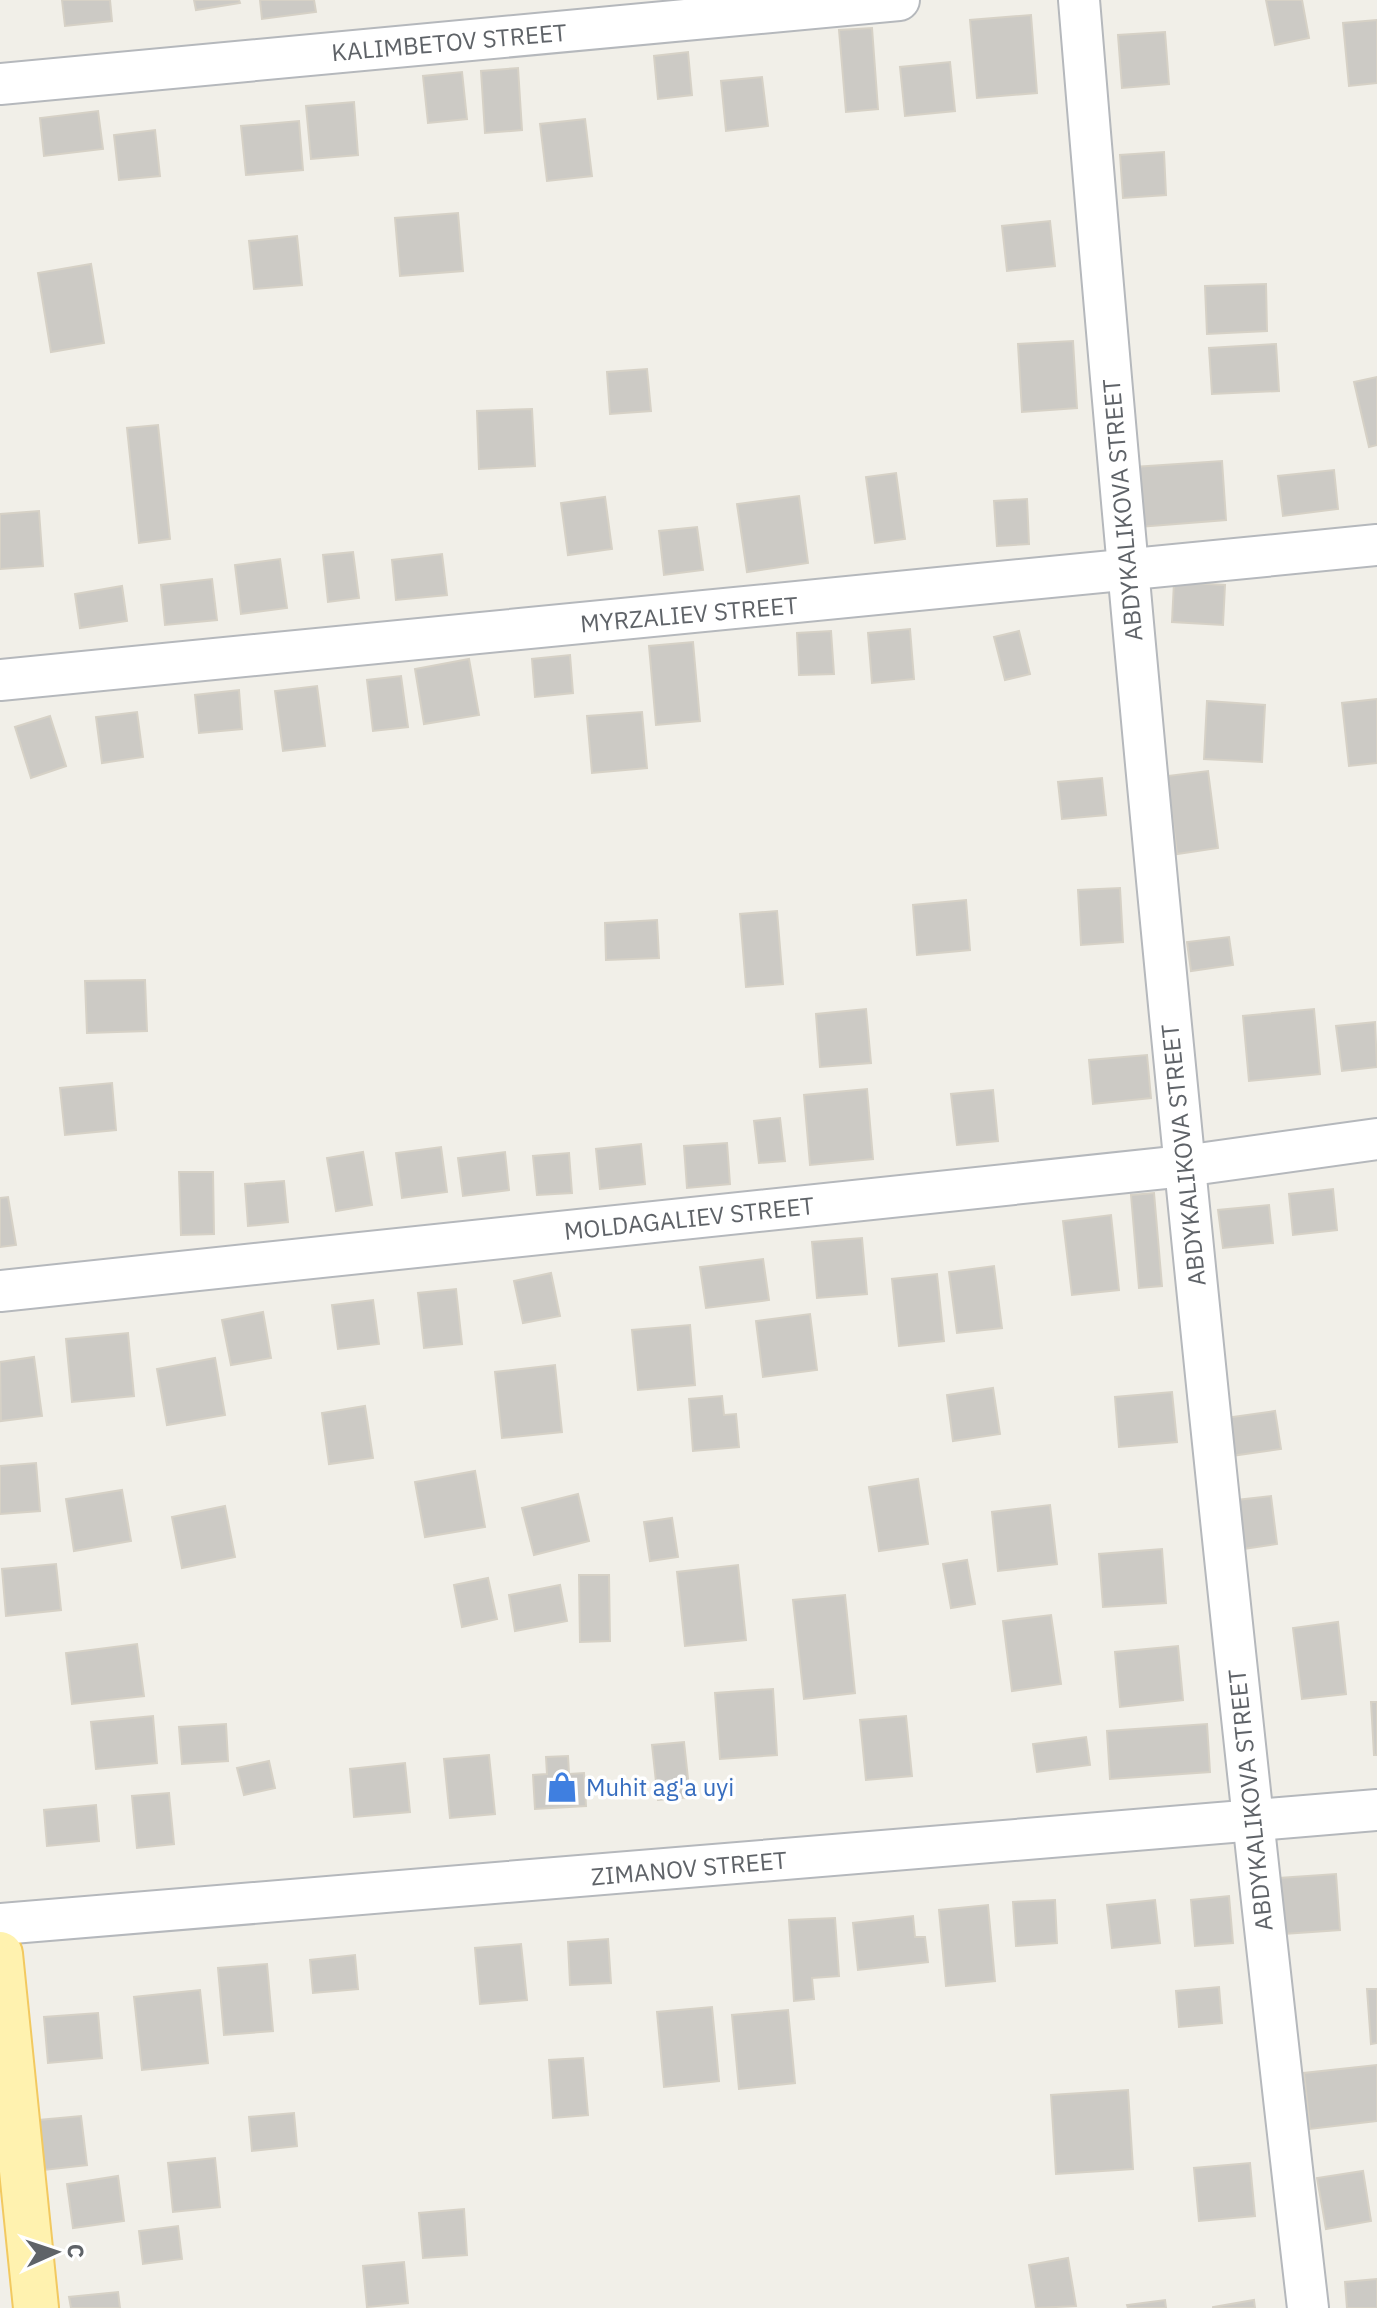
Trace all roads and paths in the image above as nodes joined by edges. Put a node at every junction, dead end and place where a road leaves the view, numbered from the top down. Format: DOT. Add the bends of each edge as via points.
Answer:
graph roads {
  1 [pos="899,0"];
  2 [pos="1079,0"];
  3 [pos="0,84"];
  4 [pos="1377,545"];
  5 [pos="1126,572"];
  6 [pos="0,680"];
  7 [pos="1377,1139"];
  8 [pos="1184,1166"];
  9 [pos="0,1291"];
  10 [pos="1377,1810"];
  11 [pos="1252,1821"];
  12 [pos="0,1924"];
  13 [pos="0,1954"];
  14 [pos="36,2308"];
  15 [pos="1308,2308"];
  1 -- 3 [label="street, KALIMBETOV STREET"];
  2 -- 5 [label="street, ABDYKALIKOVA STREET"];
  4 -- 5 [label="street, MYRZALIEV STREET"];
  5 -- 6 [label="street, MYRZALIEV STREET"];
  5 -- 8 [label="street, ABDYKALIKOVA STREET"];
  7 -- 8 [label="street, MOLDAGALIEV STREET"];
  8 -- 9 [label="street, MOLDAGALIEV STREET"];
  8 -- 11 [label="street, ABDYKALIKOVA STREET"];
  10 -- 11 [label="street, ZIMANOV STREET"];
  11 -- 12 [label="street, ZIMANOV STREET"];
  11 -- 15 [label="street, ABDYKALIKOVA STREET"];
  13 -- 14 [label="main road"];
}
